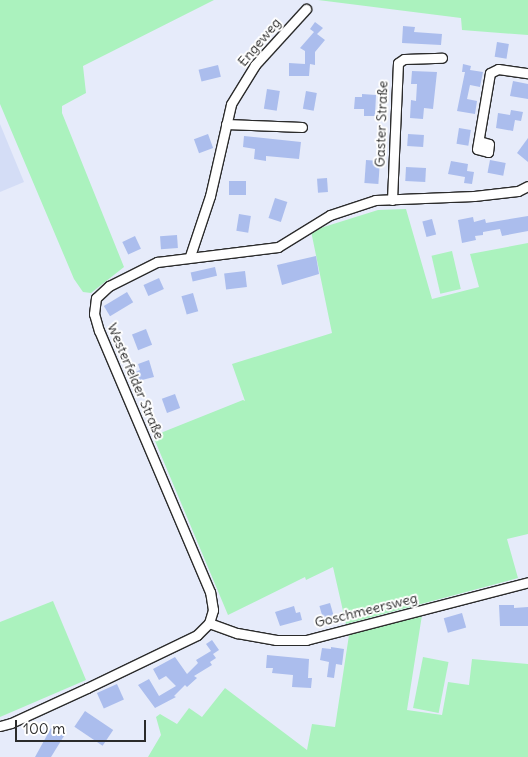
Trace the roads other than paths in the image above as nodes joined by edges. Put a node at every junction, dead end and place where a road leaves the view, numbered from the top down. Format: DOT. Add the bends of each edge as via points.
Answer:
graph roads {
  1 [pos="306,9"];
  2 [pos="442,58"];
  3 [pos="528,73"];
  4 [pos="226,124"];
  5 [pos="302,127"];
  6 [pos="479,141"];
  7 [pos="528,186"];
  8 [pos="392,200"];
  9 [pos="190,256"];
  10 [pos="528,582"];
  11 [pos="209,623"];
  12 [pos="0,726"];
  1 -- 4 [label="street, Engeweg" via="255,65 230,104"];
  2 -- 8 [label="street, Gaster Straße" via="404,59 398,63"];
  3 -- 6 [label="street" via="498,69 490,73"];
  4 -- 5 [label="street"];
  4 -- 9 [label="street, Engeweg" via="210,196"];
  7 -- 8 [label="street, Westerfelder Straße" via="518,191 483,195"];
  8 -- 9 [label="street, Westerfelder Straße" via="375,200 330,215 278,247"];
  9 -- 11 [label="street, Westerfelder Straße" via="157,262 109,286 96,298 94,314 210,592 213,610"];
  10 -- 11 [label="street, Goschmeersweg" via="306,640 276,640 237,633"];
  11 -- 12 [label="street" via="197,635 11,724"];
}
